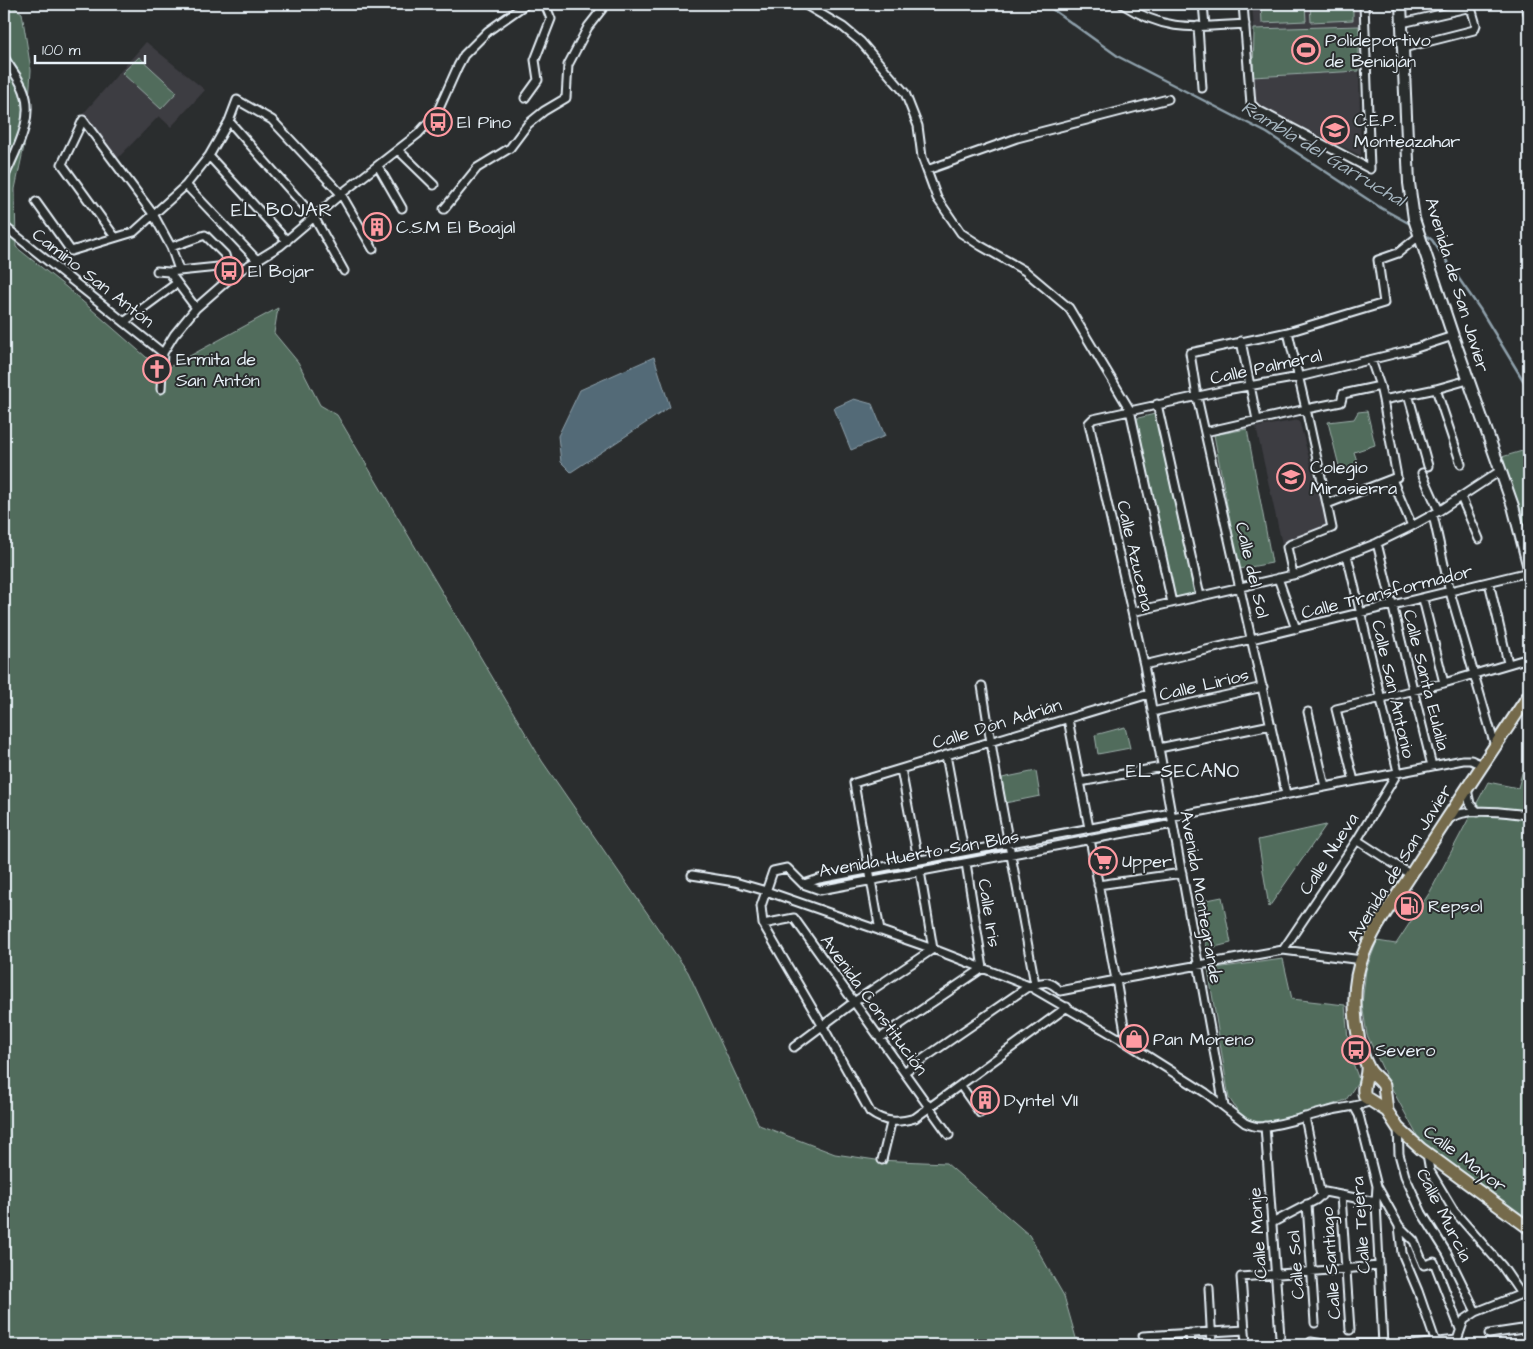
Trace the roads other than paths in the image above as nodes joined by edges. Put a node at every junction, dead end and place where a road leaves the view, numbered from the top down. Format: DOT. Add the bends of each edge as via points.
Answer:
graph roads {
  1 [pos="526,4"];
  2 [pos="545,4"];
  3 [pos="606,4"];
  4 [pos="804,4"];
  5 [pos="1122,4"];
  6 [pos="1203,4"];
  7 [pos="1243,4"];
  8 [pos="1364,4"];
  9 [pos="1401,4"];
  10 [pos="1525,4"];
  11 [pos="1529,16"];
  12 [pos="1245,24"];
  13 [pos="1402,24"];
  14 [pos="1201,26"];
  15 [pos="1403,48"];
  16 [pos="4,57"];
  17 [pos="1202,88"];
  18 [pos="525,98"];
  19 [pos="1168,99"];
  20 [pos="229,121"];
  21 [pos="398,150"];
  22 [pos="209,156"];
  23 [pos="378,166"];
  24 [pos="927,170"];
  25 [pos="4,178"];
  26 [pos="186,185"];
  27 [pos="434,185"];
  28 [pos="341,194"];
  29 [pos="36,202"];
  30 [pos="402,208"];
  31 [pos="444,209"];
  32 [pos="153,214"];
  33 [pos="314,217"];
  34 [pos="4,226"];
  35 [pos="1419,236"];
  36 [pos="115,237"];
  37 [pos="286,241"];
  38 [pos="171,247"];
  39 [pos="373,249"];
  40 [pos="257,260"];
  41 [pos="228,266"];
  42 [pos="180,270"];
  43 [pos="157,271"];
  44 [pos="344,271"];
  45 [pos="169,272"];
  46 [pos="236,273"];
  47 [pos="177,283"];
  48 [pos="196,308"];
  49 [pos="124,322"];
  50 [pos="1288,332"];
  51 [pos="1453,336"];
  52 [pos="1241,341"];
  53 [pos="163,354"];
  54 [pos="1371,360"];
  55 [pos="1299,377"];
  56 [pos="1468,380"];
  57 [pos="1250,385"];
  58 [pos="1380,386"];
  59 [pos="161,389"];
  60 [pos="1436,389"];
  61 [pos="1408,394"];
  62 [pos="1197,397"];
  63 [pos="1383,400"];
  64 [pos="1157,404"];
  65 [pos="1306,409"];
  66 [pos="1130,410"];
  67 [pos="1257,420"];
  68 [pos="1089,426"];
  69 [pos="1205,432"];
  70 [pos="1461,464"];
  71 [pos="1428,466"];
  72 [pos="1500,472"];
  73 [pos="1422,474"];
  74 [pos="1394,478"];
  75 [pos="1462,497"];
  76 [pos="1327,504"];
  77 [pos="1436,513"];
  78 [pos="1412,526"];
  79 [pos="1479,539"];
  80 [pos="1377,543"];
  81 [pos="1347,555"];
  82 [pos="1529,568"];
  83 [pos="1529,572"];
  84 [pos="1293,575"];
  85 [pos="1278,578"];
  86 [pos="1489,582"];
  87 [pos="1241,587"];
  88 [pos="1450,592"];
  89 [pos="1200,596"];
  90 [pos="1422,598"];
  91 [pos="1172,603"];
  92 [pos="1392,606"];
  93 [pos="1132,612"];
  94 [pos="1360,614"];
  95 [pos="1296,629"];
  96 [pos="1252,640"];
  97 [pos="1529,658"];
  98 [pos="1508,663"];
  99 [pos="1144,665"];
  100 [pos="1474,674"];
  101 [pos="1444,683"];
  102 [pos="982,686"];
  103 [pos="1262,687"];
  104 [pos="1413,690"];
  105 [pos="1149,694"];
  106 [pos="1529,694"];
  107 [pos="1379,699"];
  108 [pos="1152,712"];
  109 [pos="1308,712"];
  110 [pos="1068,719"];
  111 [pos="1271,725"];
  112 [pos="991,742"];
  113 [pos="1495,746"];
  114 [pos="1159,748"];
  115 [pos="946,755"];
  116 [pos="1482,765"];
  117 [pos="1432,766"];
  118 [pos="1162,767"];
  119 [pos="901,769"];
  120 [pos="1398,772"];
  121 [pos="1354,781"];
  122 [pos="1080,782"];
  123 [pos="1325,787"];
  124 [pos="1467,787"];
  125 [pos="1286,794"];
  126 [pos="1478,812"];
  127 [pos="1529,814"];
  128 [pos="1172,818"];
  129 [pos="1445,821"];
  130 [pos="1089,828"];
  131 [pos="1090,839"];
  132 [pos="1357,840"];
  133 [pos="1009,843"];
  134 [pos="964,852"];
  135 [pos="1011,854"];
  136 [pos="918,860"];
  137 [pos="966,863"];
  138 [pos="870,869"];
  139 [pos="920,871"];
  140 [pos="1182,873"];
  141 [pos="692,875"];
  142 [pos="1411,875"];
  143 [pos="872,880"];
  144 [pos="803,884"];
  145 [pos="1098,885"];
  146 [pos="766,891"];
  147 [pos="763,924"];
  148 [pos="880,930"];
  149 [pos="933,949"];
  150 [pos="1283,950"];
  151 [pos="1362,960"];
  152 [pos="1199,965"];
  153 [pos="983,968"];
  154 [pos="1116,980"];
  155 [pos="1032,985"];
  156 [pos="854,1002"];
  157 [pos="1067,1007"];
  158 [pos="822,1025"];
  159 [pos="880,1038"];
  160 [pos="1127,1044"];
  161 [pos="794,1047"];
  162 [pos="1367,1067"];
  163 [pos="904,1072"];
  164 [pos="1379,1080"];
  165 [pos="961,1086"];
  166 [pos="1364,1086"];
  167 [pos="1384,1094"];
  168 [pos="1371,1101"];
  169 [pos="1356,1105"];
  170 [pos="1224,1106"];
  171 [pos="930,1108"];
  172 [pos="1387,1112"];
  173 [pos="980,1113"];
  174 [pos="1305,1117"];
  175 [pos="891,1122"];
  176 [pos="1265,1126"];
  177 [pos="1398,1128"];
  178 [pos="949,1134"];
  179 [pos="1427,1154"];
  180 [pos="882,1160"];
  181 [pos="1377,1186"];
  182 [pos="1341,1195"];
  183 [pos="1321,1196"];
  184 [pos="1376,1202"];
  185 [pos="1307,1204"];
  186 [pos="1272,1223"];
  187 [pos="1399,1226"];
  188 [pos="1529,1228"];
  189 [pos="1379,1266"];
  190 [pos="1347,1269"];
  191 [pos="1311,1271"];
  192 [pos="1276,1274"];
  193 [pos="1209,1288"];
  194 [pos="1529,1291"];
  195 [pos="1521,1294"];
  196 [pos="1476,1312"];
  197 [pos="1315,1323"];
  198 [pos="1529,1328"];
  199 [pos="1246,1330"];
  200 [pos="1350,1330"];
  201 [pos="1460,1330"];
  202 [pos="1211,1332"];
  203 [pos="1190,1333"];
  204 [pos="1489,1334"];
  205 [pos="1143,1336"];
  206 [pos="1280,1337"];
  207 [pos="1311,1342"];
  208 [pos="1436,1343"];
  209 [pos="1191,1345"];
  210 [pos="1212,1345"];
  211 [pos="1246,1345"];
  212 [pos="1383,1345"];
  213 [pos="1416,1345"];
  1 -- 21 [label="street" via="498,22 464,55 433,120"];
  2 -- 18 [label="street" via="551,19 535,60 538,80"];
  3 -- 31 [label="street" via="588,27 568,65 566,98 528,124 510,148 477,168"];
  4 -- 24 [label="street" via="861,42 905,93 918,126"];
  5 -- 14 [label="street" via="1156,22"];
  6 -- 14 [label="street"];
  7 -- 12 [label="street"];
  8 -- 12 [label="street" via="1370,169 1251,104"];
  9 -- 13 [label="main road, Avenida de San Javier"];
  10 -- 11 [label="street"];
  12 -- 14 [label="street"];
  13 -- 15 [label="main road, Avenida de San Javier"];
  13 -- 15 [label="street" via="1467,8 1472,11 1476,25 1474,30"];
  14 -- 17 [label="street"];
  15 -- 35 [label="main road, Avenida de San Javier" via="1410,189"];
  16 -- 25 [label="street" via="24,90 27,102 24,128"];
  19 -- 24 [label="street" via="1017,138"];
  20 -- 22 [label="street"];
  20 -- 28 [label="street" via="237,100 272,120"];
  20 -- 33 [label="street"];
  21 -- 23 [label="street"];
  21 -- 27 [label="street"];
  22 -- 26 [label="street"];
  22 -- 37 [label="street"];
  23 -- 28 [label="street"];
  23 -- 30 [label="street"];
  24 -- 66 [label="street" via="937,198 960,233 1025,271 1069,308"];
  26 -- 32 [label="street"];
  26 -- 40 [label="street"];
  28 -- 33 [label="street"];
  28 -- 39 [label="street"];
  29 -- 36 [label="street" via="71,251"];
  32 -- 36 [label="street" via="134,232"];
  32 -- 36 [label="street" via="83,120 62,164"];
  32 -- 38 [label="street"];
  33 -- 37 [label="street"];
  33 -- 44 [label="street"];
  34 -- 49 [label="street, Camino San Antón"];
  35 -- 50 [label="street" via="1398,253 1378,260 1384,303"];
  35 -- 51 [label="main road, Avenida de San Javier"];
  37 -- 40 [label="street"];
  38 -- 41 [label="street" via="205,235 224,255"];
  38 -- 42 [label="street"];
  40 -- 46 [label="street"];
  41 -- 42 [label="street"];
  41 -- 46 [label="street"];
  42 -- 45 [label="street"];
  43 -- 45 [label="street"];
  45 -- 47 [label="street"];
  46 -- 48 [label="street"];
  47 -- 48 [label="street"];
  47 -- 49 [label="street"];
  48 -- 53 [label="street"];
  49 -- 53 [label="street, Camino San Antón"];
  50 -- 52 [label="street"];
  50 -- 55 [label="street"];
  51 -- 54 [label="street, Calle Palmeral"];
  51 -- 56 [label="main road, Avenida de San Javier"];
  52 -- 57 [label="street"];
  52 -- 62 [label="street, Calle del Sol" via="1190,353"];
  53 -- 59 [label="street"];
  54 -- 55 [label="street, Calle Palmeral"];
  54 -- 58 [label="street"];
  55 -- 57 [label="street, Calle Palmeral"];
  55 -- 65 [label="street"];
  56 -- 60 [label="street"];
  56 -- 72 [label="main road, Avenida de San Javier"];
  57 -- 62 [label="street, Calle Palmeral"];
  57 -- 67 [label="street"];
  58 -- 63 [label="street"];
  58 -- 65 [label="street" via="1343,394 1341,402"];
  60 -- 61 [label="street"];
  60 -- 70 [label="street"];
  61 -- 63 [label="street"];
  61 -- 71 [label="street"];
  62 -- 64 [label="street, Calle Palmeral"];
  62 -- 69 [label="street, Calle del Sol"];
  63 -- 74 [label="street"];
  64 -- 66 [label="street, Calle Palmeral"];
  64 -- 89 [label="street"];
  65 -- 67 [label="street"];
  65 -- 76 [label="street"];
  66 -- 68 [label="street, Calle Palmeral" via="1090,420"];
  66 -- 91 [label="street"];
  67 -- 69 [label="street"];
  68 -- 93 [label="street, Calle Azucena"];
  69 -- 87 [label="street, Calle del Sol"];
  72 -- 75 [label="street"];
  72 -- 82 [label="main road, Avenida de San Javier" via="1516,515"];
  73 -- 77 [label="street"];
  74 -- 76 [label="street"];
  74 -- 78 [label="street"];
  75 -- 77 [label="street"];
  75 -- 79 [label="street"];
  76 -- 84 [label="street" via="1332,528 1287,547"];
  77 -- 78 [label="street"];
  77 -- 88 [label="street"];
  78 -- 80 [label="street"];
  80 -- 81 [label="street"];
  80 -- 92 [label="street, Calle Santa Eulalia"];
  81 -- 84 [label="street"];
  81 -- 94 [label="street, Calle San Antonio"];
  83 -- 86 [label="street, Calle Transformador"];
  84 -- 85 [label="street"];
  85 -- 87 [label="street"];
  85 -- 95 [label="street"];
  86 -- 88 [label="street, Calle Transformador"];
  86 -- 98 [label="street"];
  87 -- 89 [label="street"];
  87 -- 96 [label="street, Calle del Sol"];
  88 -- 90 [label="street, Calle Transformador"];
  88 -- 100 [label="street"];
  89 -- 91 [label="street"];
  90 -- 92 [label="street, Calle Transformador"];
  90 -- 101 [label="street"];
  91 -- 93 [label="street"];
  92 -- 94 [label="street, Calle Transformador"];
  92 -- 104 [label="street, Calle Santa Eulalia"];
  93 -- 99 [label="street, Calle Azucena"];
  94 -- 95 [label="street, Calle Transformador"];
  94 -- 107 [label="street, Calle San Antonio"];
  95 -- 96 [label="street, Calle Transformador"];
  96 -- 99 [label="street, Calle Transformador"];
  96 -- 103 [label="street, Calle del Sol"];
  97 -- 98 [label="street"];
  98 -- 100 [label="street"];
  99 -- 105 [label="street, Calle Azucena"];
  100 -- 101 [label="street"];
  100 -- 113 [label="street"];
  101 -- 104 [label="street"];
  102 -- 112 [label="street"];
  103 -- 108 [label="street, Calle Lirios"];
  103 -- 111 [label="street, Calle del Sol"];
  104 -- 107 [label="street"];
  104 -- 117 [label="street, Calle Santa Eulalia"];
  105 -- 108 [label="street, Avenida Montegrande"];
  105 -- 110 [label="street, Calle Don Adrián"];
  106 -- 113 [label="main road, Avenida de San Javier"];
  107 -- 120 [label="street, Calle San Antonio"];
  107 -- 121 [label="street" via="1336,709"];
  108 -- 114 [label="street, Avenida Montegrande"];
  109 -- 123 [label="street"];
  110 -- 112 [label="street, Calle Don Adrián"];
  110 -- 122 [label="street"];
  111 -- 114 [label="street"];
  111 -- 125 [label="street, Calle del Sol"];
  112 -- 115 [label="street, Calle Don Adrián"];
  112 -- 133 [label="street"];
  113 -- 116 [label="main road, Avenida de San Javier"];
  114 -- 118 [label="street, Avenida Montegrande"];
  115 -- 119 [label="street, Calle Don Adrián"];
  115 -- 134 [label="street"];
  116 -- 117 [label="street, Avenida Huerto San Blas" via="1463,760"];
  116 -- 124 [label="main road, Avenida de San Javier"];
  117 -- 120 [label="street, Avenida Huerto San Blas"];
  118 -- 122 [label="street"];
  118 -- 128 [label="street, Avenida Montegrande"];
  119 -- 136 [label="street"];
  119 -- 138 [label="street, Calle Don Adrián" via="854,783"];
  120 -- 121 [label="street, Avenida Huerto San Blas"];
  120 -- 132 [label="street, Calle Nueva"];
  121 -- 123 [label="street, Avenida Huerto San Blas"];
  122 -- 130 [label="street"];
  123 -- 125 [label="street, Avenida Huerto San Blas"];
  124 -- 126 [label="street" via="1470,804"];
  124 -- 129 [label="main road, Avenida de San Javier"];
  125 -- 128 [label="street, Avenida Huerto San Blas"];
  126 -- 127 [label="street"];
  126 -- 129 [label="street" via="1456,814"];
  128 -- 130 [label="street, Avenida Huerto San Blas"];
  128 -- 131 [label="street, Avenida Huerto San Blas"];
  128 -- 140 [label="street, Avenida Montegrande"];
  129 -- 142 [label="main road, Avenida de San Javier"];
  130 -- 133 [label="street, Avenida Huerto San Blas"];
  131 -- 135 [label="street, Avenida Huerto San Blas"];
  131 -- 145 [label="street"];
  132 -- 142 [label="street"];
  132 -- 150 [label="street, Calle Nueva"];
  133 -- 134 [label="street, Avenida Huerto San Blas"];
  133 -- 135 [label="street"];
  134 -- 136 [label="street, Avenida Huerto San Blas"];
  135 -- 137 [label="street, Avenida Huerto San Blas"];
  135 -- 155 [label="street"];
  136 -- 138 [label="street, Avenida Huerto San Blas"];
  137 -- 139 [label="street, Avenida Huerto San Blas"];
  137 -- 153 [label="street, Calle Iris"];
  138 -- 143 [label="street"];
  138 -- 144 [label="street, Avenida Huerto San Blas"];
  139 -- 143 [label="street, Avenida Huerto San Blas"];
  139 -- 149 [label="street"];
  140 -- 145 [label="street"];
  140 -- 152 [label="street, Avenida Montegrande"];
  141 -- 146 [label="street"];
  142 -- 151 [label="main road, Avenida de San Javier" via="1376,930"];
  143 -- 144 [label="street, Avenida Huerto San Blas" via="820,890"];
  143 -- 148 [label="street"];
  144 -- 146 [label="street" via="787,868 773,871"];
  145 -- 154 [label="street"];
  146 -- 147 [label="street" via="761,906"];
  146 -- 148 [label="street"];
  147 -- 156 [label="street, Avenida Constitución" via="794,918"];
  147 -- 158 [label="street"];
  148 -- 149 [label="street"];
  149 -- 153 [label="street"];
  149 -- 156 [label="street"];
  150 -- 151 [label="street"];
  150 -- 152 [label="street"];
  151 -- 162 [label="main road, Avenida de San Javier" via="1354,1003"];
  152 -- 154 [label="street"];
  152 -- 170 [label="street, Avenida Montegrande"];
  153 -- 155 [label="street"];
  153 -- 159 [label="street"];
  154 -- 155 [label="street" via="1060,991 1053,983"];
  154 -- 160 [label="street"];
  155 -- 157 [label="street"];
  155 -- 163 [label="street"];
  156 -- 158 [label="street"];
  156 -- 159 [label="street, Avenida Constitución"];
  157 -- 160 [label="street"];
  157 -- 165 [label="street"];
  158 -- 161 [label="street"];
  158 -- 175 [label="street" via="870,1112"];
  159 -- 163 [label="street, Avenida Constitución"];
  160 -- 170 [label="street"];
  162 -- 164 [label="main road, Avenida de San Javier"];
  162 -- 166 [label="main road, Avenida de San Javier"];
  163 -- 171 [label="street, Avenida Constitución"];
  164 -- 166 [label="main road" via="1372,1079"];
  164 -- 167 [label="main road" via="1384,1086"];
  165 -- 171 [label="street"];
  165 -- 173 [label="street"];
  166 -- 168 [label="main road" via="1365,1097"];
  166 -- 169 [label="street"];
  167 -- 168 [label="main road" via="1380,1100"];
  167 -- 172 [label="main road, Calle Mayor"];
  168 -- 169 [label="street"];
  168 -- 172 [label="main road, Calle Mayor"];
  169 -- 174 [label="street"];
  169 -- 181 [label="street, Calle Tejera"];
  170 -- 176 [label="street" via="1245,1123"];
  171 -- 175 [label="street" via="915,1118"];
  171 -- 178 [label="street, Avenida Constitución"];
  172 -- 177 [label="main road, Calle Mayor"];
  174 -- 176 [label="street"];
  174 -- 183 [label="street"];
  175 -- 180 [label="street"];
  176 -- 186 [label="street, Calle Monje"];
  177 -- 179 [label="main road, Calle Mayor"];
  177 -- 196 [label="street, Calle Murcia" via="1399,1154 1405,1176"];
  179 -- 188 [label="main road, Calle Mayor"];
  179 -- 195 [label="street" via="1430,1171 1454,1211 1502,1266"];
  181 -- 184 [label="street, Calle Tejera"];
  181 -- 187 [label="street"];
  182 -- 183 [label="street" via="1325,1192"];
  182 -- 184 [label="street"];
  182 -- 190 [label="street, Calle Santiago"];
  183 -- 185 [label="street"];
  184 -- 189 [label="street, Calle Tejera"];
  185 -- 186 [label="street"];
  185 -- 191 [label="street, Calle Sol"];
  186 -- 192 [label="street, Calle Monje"];
  187 -- 201 [label="street" via="1414,1241 1424,1265 1434,1262"];
  187 -- 208 [label="street" via="1402,1253"];
  189 -- 190 [label="street"];
  189 -- 212 [label="street, Calle Tejera"];
  190 -- 191 [label="street"];
  190 -- 200 [label="street, Calle Santiago"];
  191 -- 192 [label="street"];
  191 -- 197 [label="street, Calle Sol"];
  192 -- 199 [label="street" via="1241,1277"];
  192 -- 206 [label="street, Calle Monje"];
  193 -- 202 [label="street"];
  194 -- 195 [label="street"];
  195 -- 196 [label="street"];
  196 -- 201 [label="street" via="1464,1320"];
  198 -- 204 [label="street"];
  199 -- 202 [label="street"];
  199 -- 211 [label="street"];
  201 -- 208 [label="street" via="1457,1340"];
  202 -- 203 [label="street"];
  202 -- 210 [label="street"];
  203 -- 205 [label="street"];
  203 -- 209 [label="street"];
  207 -- 212 [label="street"];
  208 -- 213 [label="street"];
}
